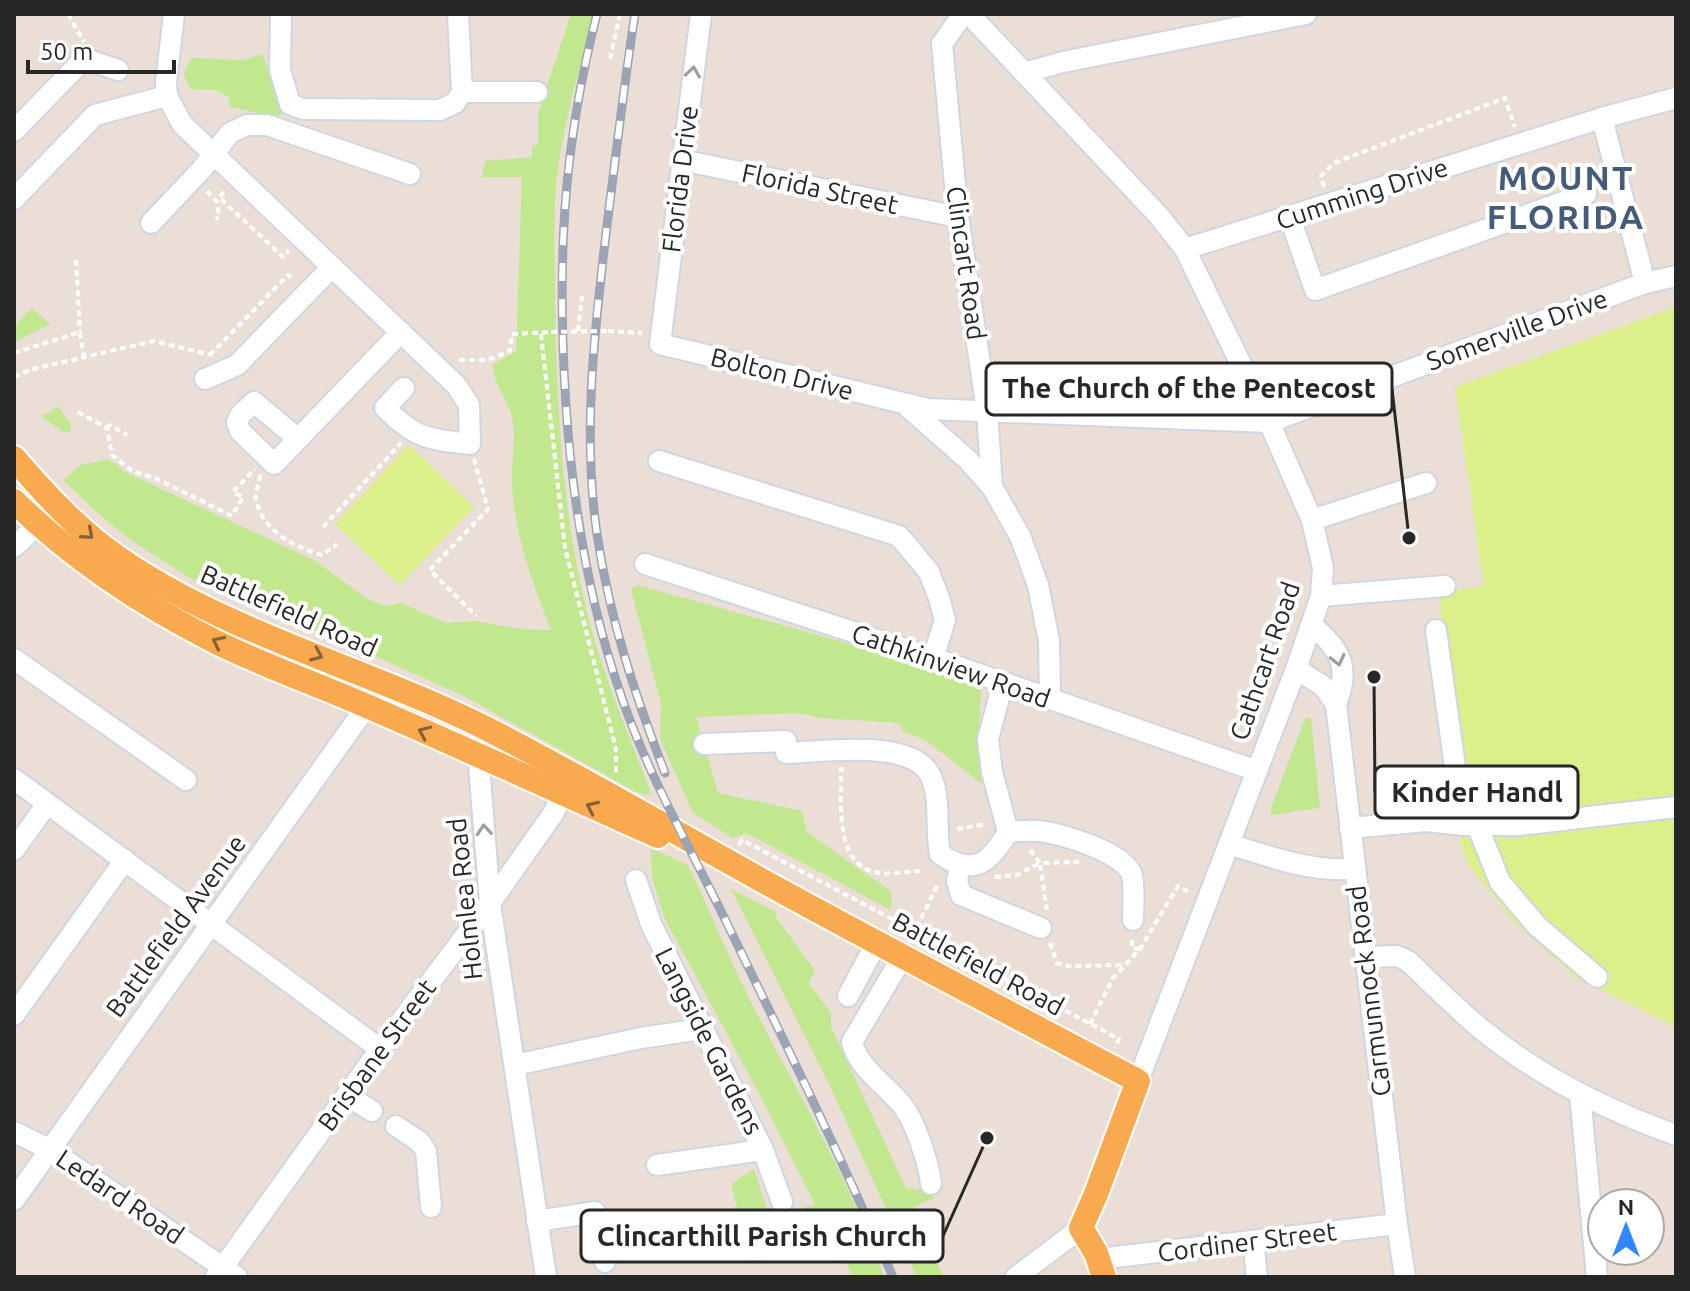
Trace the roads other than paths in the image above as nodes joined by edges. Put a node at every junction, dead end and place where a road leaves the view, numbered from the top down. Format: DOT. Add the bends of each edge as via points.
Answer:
graph roads {
  1 [pos="174,14"];
  2 [pos="281,14"];
  3 [pos="458,14"];
  4 [pos="701,14"];
  5 [pos="966,14"];
  6 [pos="1306,14"];
  7 [pos="118,70"];
  8 [pos="1024,73"];
  9 [pos="462,92"];
  10 [pos="537,92"];
  11 [pos="167,96"];
  12 [pos="1676,98"];
  13 [pos="1602,118"];
  14 [pos="14,131"];
  15 [pos="213,154"];
  16 [pos="681,160"];
  17 [pos="410,174"];
  18 [pos="1586,194"];
  19 [pos="14,199"];
  20 [pos="958,217"];
  21 [pos="1290,218"];
  22 [pos="151,223"];
  23 [pos="1185,249"];
  24 [pos="332,267"];
  25 [pos="1676,276"];
  26 [pos="1645,283"];
  27 [pos="401,332"];
  28 [pos="653,339"];
  29 [pos="205,379"];
  30 [pos="404,388"];
  31 [pos="905,404"];
  32 [pos="987,410"];
  33 [pos="1269,422"];
  34 [pos="298,439"];
  35 [pos="14,458"];
  36 [pos="659,461"];
  37 [pos="1426,483"];
  38 [pos="992,487"];
  39 [pos="14,501"];
  40 [pos="56,504"];
  41 [pos="1312,520"];
  42 [pos="38,525"];
  43 [pos="14,547"];
  44 [pos="645,564"];
  45 [pos="1445,586"];
  46 [pos="1321,596"];
  47 [pos="1311,625"];
  48 [pos="1436,630"];
  49 [pos="933,658"];
  50 [pos="14,659"];
  51 [pos="1296,669"];
  52 [pos="377,680"];
  53 [pos="1003,683"];
  54 [pos="1050,699"];
  55 [pos="1336,704"];
  56 [pos="367,706"];
  57 [pos="508,740"];
  58 [pos="704,744"];
  59 [pos="481,758"];
  60 [pos="1257,771"];
  61 [pos="186,780"];
  62 [pos="15,783"];
  63 [pos="567,783"];
  64 [pos="47,804"];
  65 [pos="1676,807"];
  66 [pos="1470,825"];
  67 [pos="1350,828"];
  68 [pos="1008,832"];
  69 [pos="1229,844"];
  70 [pos="14,850"];
  71 [pos="125,860"];
  72 [pos="1355,869"];
  73 [pos="951,870"];
  74 [pos="636,880"];
  75 [pos="791,896"];
  76 [pos="490,903"];
  77 [pos="212,923"];
  78 [pos="1041,928"];
  79 [pos="1132,928"];
  80 [pos="877,942"];
  81 [pos="903,956"];
  82 [pos="1366,957"];
  83 [pos="1597,977"];
  84 [pos="848,996"];
  85 [pos="14,1015"];
  86 [pos="701,1029"];
  87 [pos="380,1049"];
  88 [pos="515,1065"];
  89 [pos="1138,1081"];
  90 [pos="1580,1094"];
  91 [pos="348,1096"];
  92 [pos="372,1111"];
  93 [pos="396,1126"];
  94 [pos="14,1132"];
  95 [pos="1676,1135"];
  96 [pos="49,1149"];
  97 [pos="763,1150"];
  98 [pos="657,1165"];
  99 [pos="931,1184"];
  100 [pos="14,1200"];
  101 [pos="782,1202"];
  102 [pos="431,1207"];
  103 [pos="537,1221"];
  104 [pos="1397,1224"];
  105 [pos="1081,1228"];
  106 [pos="1253,1241"];
  107 [pos="605,1262"];
  108 [pos="1101,1268"];
  109 [pos="225,1274"];
  110 [pos="546,1277"];
  111 [pos="1016,1277"];
  112 [pos="1257,1277"];
  113 [pos="1405,1277"];
  114 [pos="1597,1277"];
  1 -- 11 [label="street"];
  2 -- 9 [label="street" via="280,70 290,104 303,109 440,110 455,103"];
  3 -- 9 [label="street"];
  16 -- 4 [label="street, Florida Drive, one-way"];
  5 -- 8 [label="street, Cathcart Road"];
  5 -- 20 [label="street, Clincart Road" via="942,44"];
  6 -- 8 [label="street"];
  7 -- 14 [label="street" via="88,60 80,63"];
  8 -- 23 [label="street, Cathcart Road"];
  9 -- 10 [label="street"];
  11 -- 15 [label="street" via="182,124"];
  11 -- 19 [label="street" via="95,115"];
  12 -- 13 [label="street, Cumming Drive"];
  13 -- 21 [label="street, Cumming Drive"];
  13 -- 26 [label="street"];
  15 -- 17 [label="street" via="237,129 267,125"];
  15 -- 22 [label="street"];
  15 -- 24 [label="street"];
  16 -- 20 [label="street, Florida Street"];
  16 -- 28 [label="street, Florida Drive"];
  18 -- 21 [label="street" via="1315,290"];
  20 -- 32 [label="street, Clincart Road"];
  21 -- 23 [label="street, Cumming Drive"];
  23 -- 33 [label="street, Cathcart Road"];
  24 -- 27 [label="street"];
  24 -- 29 [label="street" via="237,365"];
  25 -- 26 [label="street, Somerville Drive"];
  26 -- 33 [label="street, Somerville Drive"];
  27 -- 30 [label="street" via="456,385 469,405 470,444 431,440 405,428 385,408"];
  27 -- 34 [label="street"];
  28 -- 31 [label="street, Bolton Drive"];
  31 -- 32 [label="street, Bolton Drive"];
  31 -- 38 [label="street, Bolton Drive"];
  32 -- 33 [label="street, Bolton Drive"];
  32 -- 38 [label="street, Clincart Road"];
  33 -- 41 [label="street, Cathcart Road"];
  35 -- 40 [label="main road, Battlefield Road"];
  36 -- 49 [label="street" via="899,536 929,572 939,598 945,620"];
  37 -- 41 [label="street"];
  38 -- 54 [label="street, Clincart Road" via="1020,536 1038,585 1049,641"];
  39 -- 42 [label="main road, Battlefield Road"];
  40 -- 42 [label="main road"];
  40 -- 52 [label="main road, Battlefield Road, one-way" via="92,538 146,576 246,626"];
  41 -- 46 [label="street, Cathcart Road" via="1323,568"];
  42 -- 43 [label="street"];
  56 -- 42 [label="main road, Battlefield Road, one-way" via="177,622"];
  44 -- 49 [label="street, Cathkinview Road"];
  45 -- 46 [label="street"];
  46 -- 47 [label="street, Cathcart Road"];
  47 -- 51 [label="street, Cathcart Road"];
  47 -- 55 [label="street, Carmunnock Road, one-way" via="1336,648 1342,689"];
  48 -- 66 [label="street"];
  49 -- 53 [label="street, Cathkinview Road"];
  50 -- 61 [label="street"];
  51 -- 55 [label="street" via="1323,686"];
  51 -- 60 [label="street, Cathcart Road"];
  52 -- 56 [label="main road, Battlefield Avenue"];
  52 -- 57 [label="main road, Battlefield Road"];
  53 -- 54 [label="street, Cathkinview Road"];
  53 -- 68 [label="street" via="988,739"];
  54 -- 60 [label="street, Cathkinview Road"];
  55 -- 67 [label="street, Carmunnock Road"];
  59 -- 56 [label="main road, Battlefield Road, one-way"];
  56 -- 77 [label="street, Battlefield Avenue"];
  57 -- 59 [label="main road"];
  57 -- 63 [label="main road, Battlefield Road"];
  58 -- 73 [label="street" via="786,741 786,753 887,751 910,757 933,780 940,854 954,864"];
  59 -- 63 [label="main road, Battlefield Road"];
  76 -- 59 [label="street, Holmlea Road, one-way"];
  60 -- 69 [label="street, Cathcart Road"];
  62 -- 64 [label="street"];
  75 -- 63 [label="main road, Battlefield Road, one-way"];
  63 -- 75 [label="main road, Battlefield Road"];
  63 -- 76 [label="street, Brisbane Street" via="553,814"];
  64 -- 70 [label="street"];
  64 -- 71 [label="street"];
  65 -- 66 [label="street" via="1519,825"];
  66 -- 67 [label="street" via="1426,821"];
  66 -- 83 [label="street" via="1500,882 1537,926"];
  67 -- 72 [label="street, Carmunnock Road"];
  68 -- 73 [label="street" via="985,861"];
  68 -- 79 [label="street" via="1043,831 1126,864 1132,874"];
  69 -- 72 [label="street" via="1308,867"];
  69 -- 89 [label="street, Cathcart Road"];
  71 -- 77 [label="street"];
  71 -- 85 [label="street"];
  72 -- 82 [label="street, Carmunnock Road"];
  73 -- 78 [label="street" via="961,895"];
  74 -- 86 [label="street, Langside Gardens"];
  75 -- 80 [label="main road, Battlefield Road"];
  76 -- 87 [label="street, Brisbane Street"];
  76 -- 88 [label="street, Holmlea Road"];
  77 -- 87 [label="street"];
  77 -- 96 [label="street, Battlefield Avenue"];
  80 -- 81 [label="main road, Battlefield Road"];
  80 -- 84 [label="street"];
  81 -- 89 [label="main road, Battlefield Road"];
  81 -- 99 [label="street" via="852,1042 855,1054 905,1108"];
  82 -- 90 [label="street" via="1408,961 1483,1030"];
  82 -- 104 [label="street, Carmunnock Road"];
  86 -- 88 [label="street"];
  86 -- 97 [label="street, Langside Gardens"];
  87 -- 91 [label="street, Brisbane Street"];
  88 -- 103 [label="street, Holmlea Road"];
  89 -- 105 [label="main road, Cathcart Road"];
  90 -- 95 [label="street"];
  90 -- 114 [label="street"];
  91 -- 92 [label="street"];
  91 -- 109 [label="street, Brisbane Street"];
  93 -- 102 [label="street" via="426,1151"];
  94 -- 96 [label="street, Ledard Road"];
  96 -- 100 [label="street, Battlefield Avenue"];
  96 -- 109 [label="street, Ledard Road"];
  97 -- 98 [label="street"];
  97 -- 101 [label="street, Langside Gardens"];
  103 -- 107 [label="street" via="595,1212"];
  103 -- 110 [label="street, Holmlea Road"];
  104 -- 106 [label="street, Cordiner Street"];
  104 -- 113 [label="street, Carmunnock Road"];
  105 -- 108 [label="main road"];
  105 -- 111 [label="street, Cathcart Road"];
  106 -- 108 [label="street, Cordiner Street"];
  106 -- 112 [label="street"];
}
